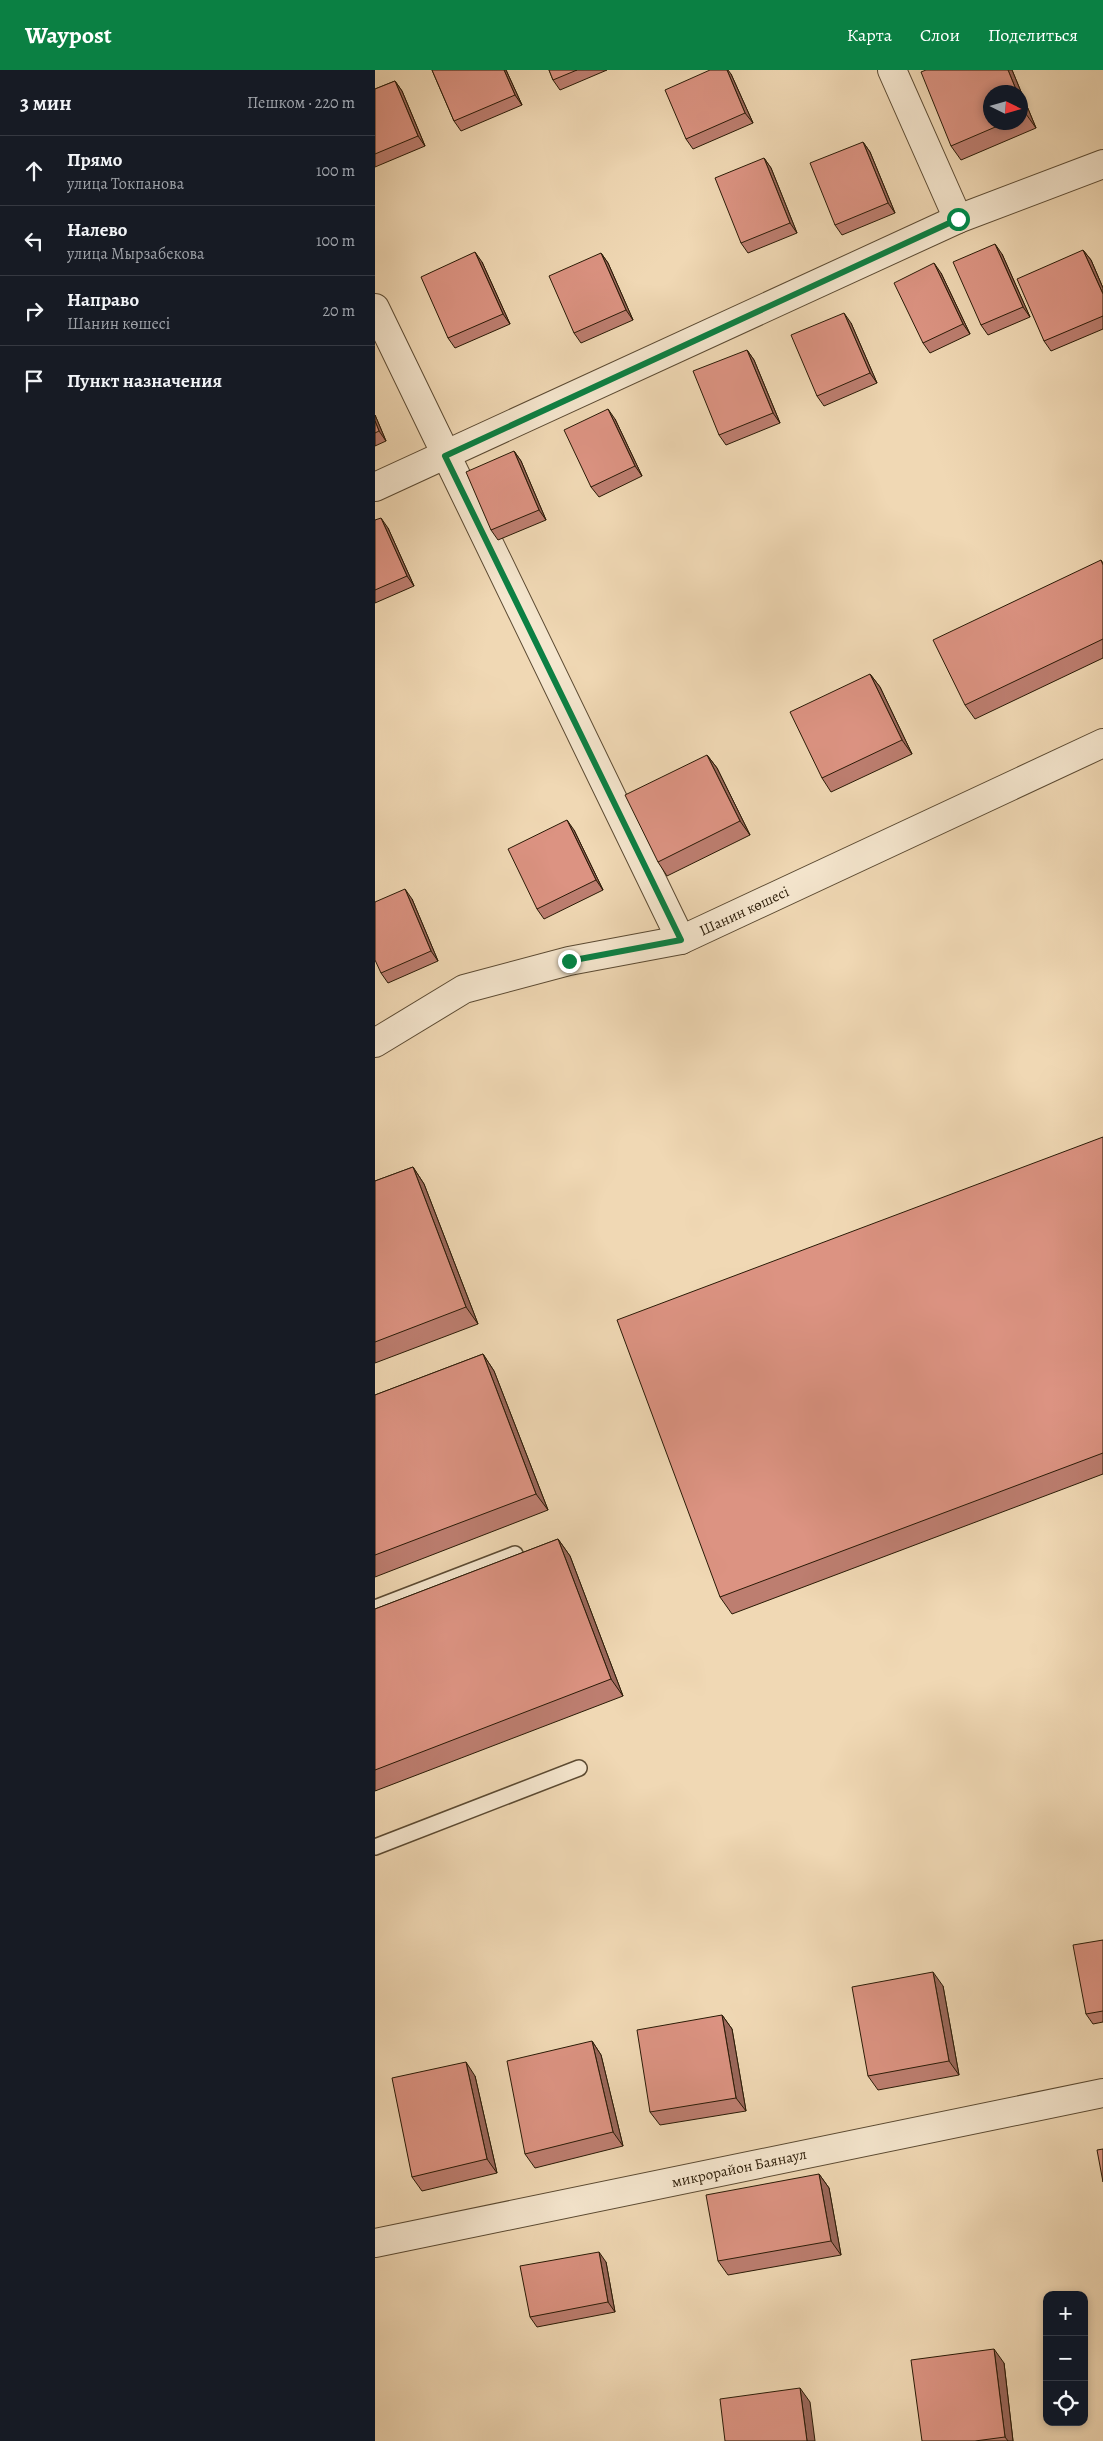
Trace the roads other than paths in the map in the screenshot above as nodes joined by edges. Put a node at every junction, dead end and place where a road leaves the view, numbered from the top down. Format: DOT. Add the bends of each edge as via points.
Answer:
graph roads {
  1 [pos="892,70"];
  2 [pos="1103,164"];
  3 [pos="958,219"];
  4 [pos="375,308"];
  5 [pos="445,456"];
  6 [pos="375,487"];
  7 [pos="1103,743"];
  8 [pos="681,940"];
  9 [pos="375,1043"];
  10 [pos="515,1554"];
  11 [pos="375,1608"];
  12 [pos="579,1768"];
  13 [pos="375,1846"];
  14 [pos="1103,2093"];
  15 [pos="375,2243"];
  1 -- 3 [label="street"];
  2 -- 3 [label="street"];
  3 -- 5 [label="street"];
  4 -- 5 [label="street"];
  5 -- 6 [label="street"];
  5 -- 8 [label="street"];
  7 -- 8 [label="street, Шанин көшесі"];
  8 -- 9 [label="street, Шанин көшесі" via="569,961 464,989"];
  10 -- 11 [label="lane"];
  12 -- 13 [label="lane"];
  14 -- 15 [label="street, микрорайон Баянаул"];
}
